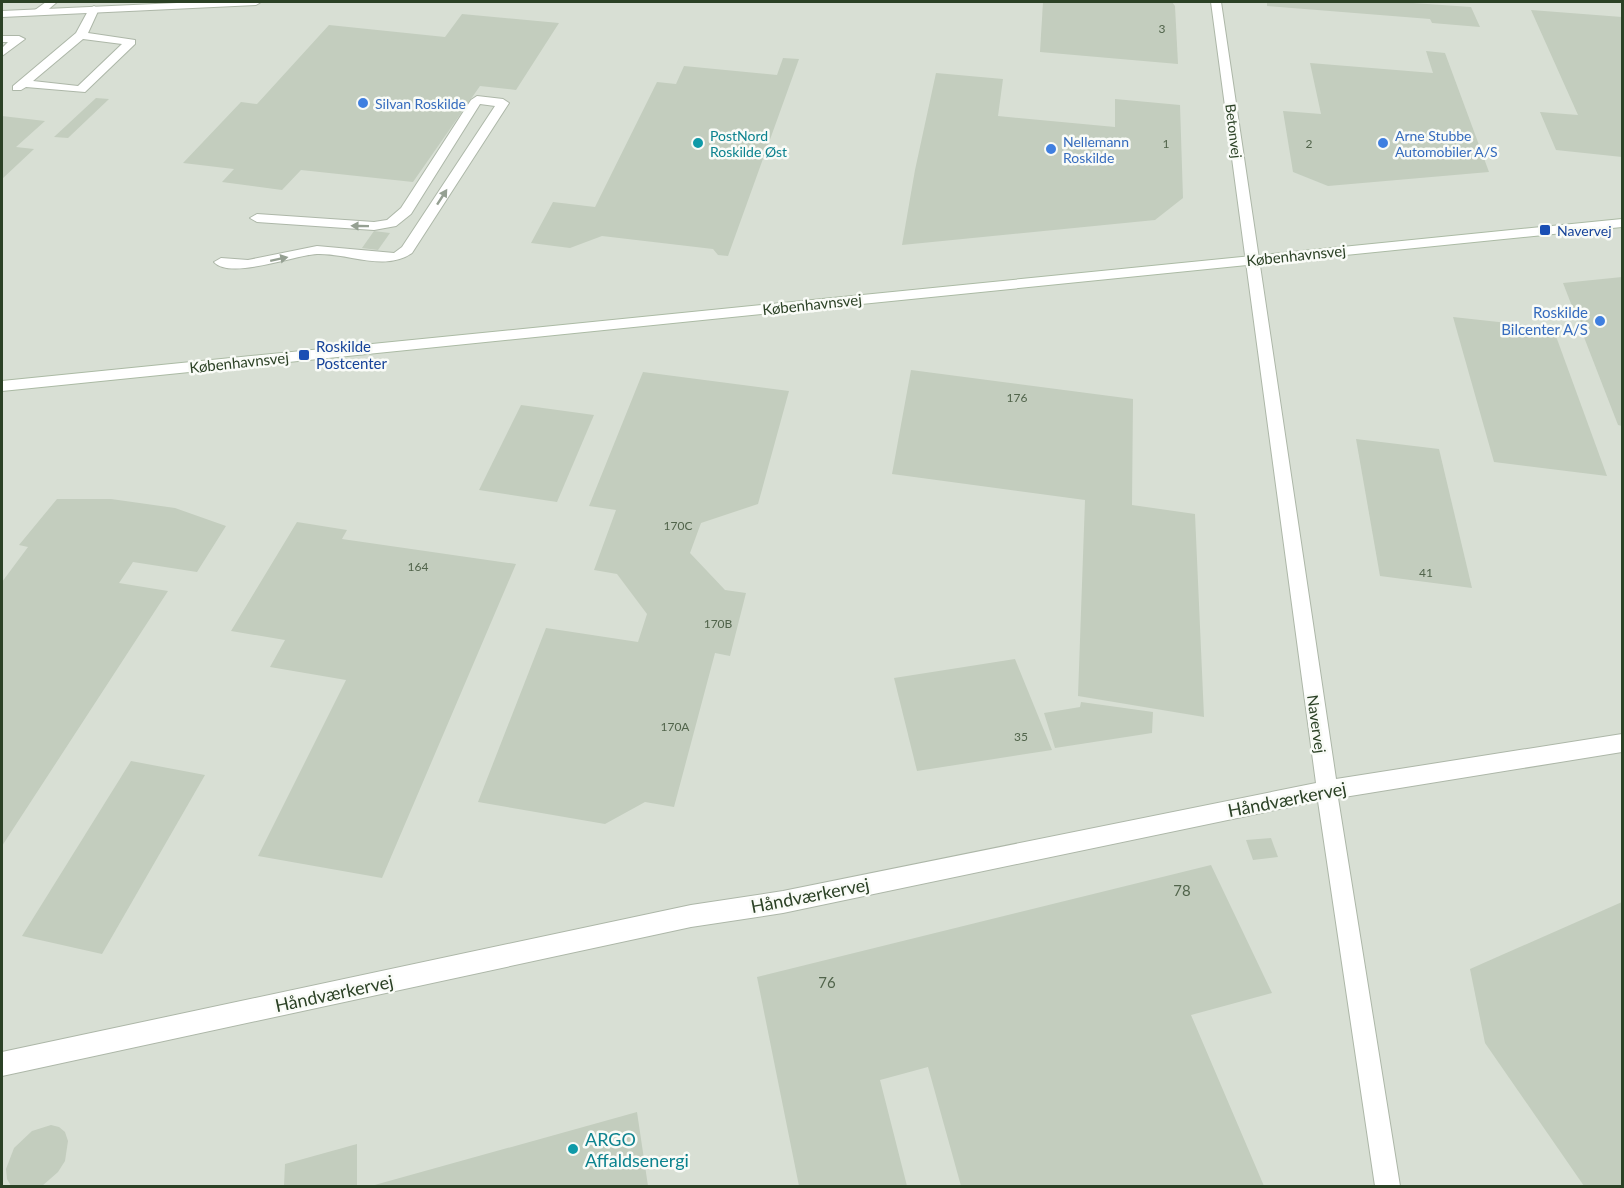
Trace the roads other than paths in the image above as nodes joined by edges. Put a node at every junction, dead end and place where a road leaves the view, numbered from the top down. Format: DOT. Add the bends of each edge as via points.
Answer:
graph roads {
  1 [pos="52,2"];
  2 [pos="219,2"];
  3 [pos="256,2"];
  4 [pos="1216,2"];
  5 [pos="94,9"];
  6 [pos="39,12"];
  7 [pos="2,14"];
  8 [pos="81,35"];
  9 [pos="2,39"];
  10 [pos="2,53"];
  11 [pos="257,218"];
  12 [pos="1623,223"];
  13 [pos="1251,260"];
  14 [pos="221,262"];
  15 [pos="2,386"];
  16 [pos="1623,743"];
  17 [pos="1327,790"];
  18 [pos="2,1064"];
  19 [pos="1388,1186"];
  1 -- 6 [label="street"];
  2 -- 3 [label="street"];
  2 -- 5 [label="street"];
  4 -- 13 [label="street, Betonvej"];
  5 -- 6 [label="street"];
  5 -- 8 [label="street"];
  6 -- 7 [label="street"];
  8 -- 8 [label="street" via="131,42 81,90 18,87"];
  9 -- 10 [label="street" via="19,39"];
  14 -- 11 [label="street, one-way" via="248,264 317,250 382,257 402,254 503,103 477,100 406,211 391,222 359,227"];
  12 -- 13 [label="street, Københavnsvej"];
  13 -- 15 [label="street, Københavnsvej"];
  13 -- 17 [label="street, Navervej"];
  16 -- 17 [label="street, Håndværkervej"];
  17 -- 18 [label="street, Håndværkervej" via="783,902 691,916"];
  17 -- 19 [label="street, Navervej"];
}
